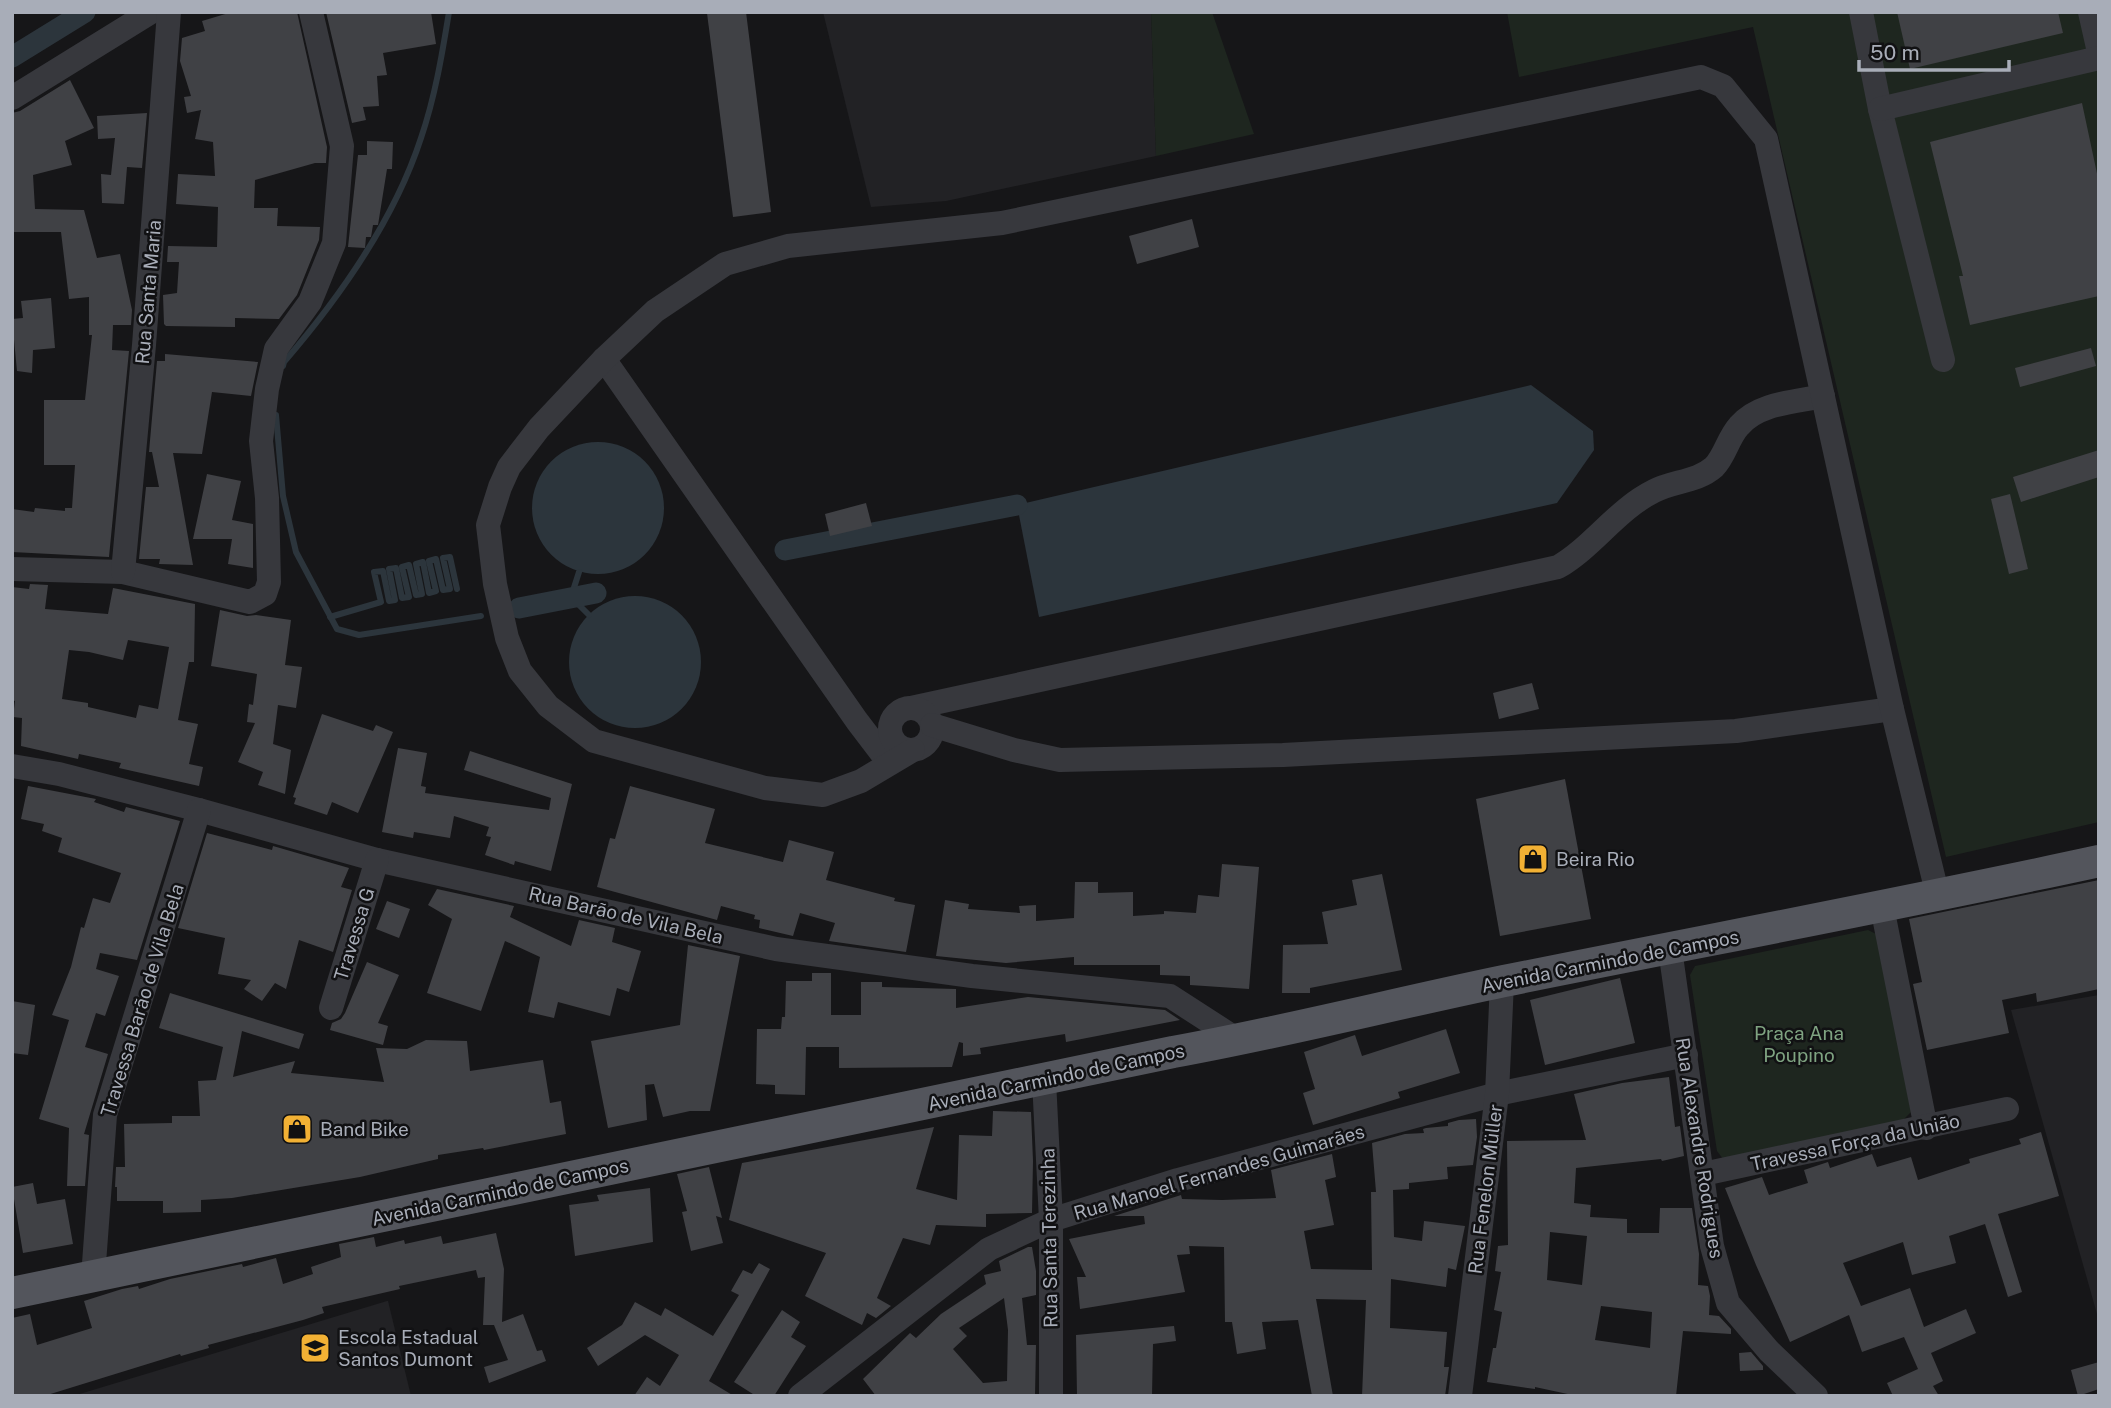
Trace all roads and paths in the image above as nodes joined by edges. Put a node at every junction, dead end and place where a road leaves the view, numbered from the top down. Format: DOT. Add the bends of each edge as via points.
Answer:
graph roads {
  1 [pos="151,12"];
  2 [pos="169,12"];
  3 [pos="311,12"];
  4 [pos="1861,12"];
  5 [pos="2090,12"];
  6 [pos="2099,52"];
  7 [pos="2099,58"];
  8 [pos="12,98"];
  9 [pos="1880,108"];
  10 [pos="604,359"];
  11 [pos="1943,360"];
  12 [pos="1823,396"];
  13 [pos="12,569"];
  14 [pos="123,572"];
  15 [pos="1892,709"];
  16 [pos="902,713"];
  17 [pos="858,721"];
  18 [pos="932,725"];
  19 [pos="914,750"];
  20 [pos="889,763"];
  21 [pos="12,766"];
  22 [pos="199,810"];
  23 [pos="377,860"];
  24 [pos="2099,861"];
  25 [pos="1938,895"];
  26 [pos="1882,907"];
  27 [pos="1670,949"];
  28 [pos="1502,982"];
  29 [pos="331,1008"];
  30 [pos="1238,1040"];
  31 [pos="1686,1055"];
  32 [pos="1044,1080"];
  33 [pos="1497,1094"];
  34 [pos="2007,1109"];
  35 [pos="1926,1128"];
  36 [pos="1703,1174"];
  37 [pos="1051,1220"];
  38 [pos="93,1277"];
  39 [pos="12,1293"];
  40 [pos="800,1396"];
  41 [pos="1051,1396"];
  42 [pos="1460,1396"];
  43 [pos="1816,1396"];
  1 -- 8 [label="street"];
  2 -- 14 [label="street, Rua Santa Maria"];
  3 -- 14 [label="street" via="342,146 334,243 310,302 276,349 267,389 261,441 270,582 265,594 250,602"];
  4 -- 9 [label="street"];
  5 -- 6 [label="street"];
  7 -- 9 [label="street"];
  9 -- 11 [label="street"];
  10 -- 12 [label="street" via="655,311 725,264 788,246 1002,223 1701,77 1723,86 1766,139"];
  10 -- 17 [label="street"];
  10 -- 20 [label="street" via="509,467 488,525 495,584 520,671 548,706 594,741 765,788 822,795 861,781"];
  12 -- 15 [label="street"];
  12 -- 16 [label="street" via="1754,412 1737,427 1714,467 1631,504 1579,555 1558,566"];
  13 -- 14 [label="street"];
  15 -- 18 [label="street" via="1722,732 1283,755 1074,760 1014,750"];
  15 -- 25 [label="street"];
  16 -- 17 [label="street"];
  16 -- 18 [label="street" via="924,713"];
  16 -- 19 [label="street" via="891,724 892,737 901,747"];
  17 -- 20 [label="street"];
  18 -- 19 [label="street" via="925,744"];
  19 -- 20 [label="street"];
  21 -- 22 [label="street, Rua Barão de Vila Bela"];
  22 -- 23 [label="street, Rua Barão de Vila Bela"];
  22 -- 38 [label="street, Travessa Barão de Vila Bela" via="105,1115"];
  23 -- 29 [label="street, Travessa G"];
  23 -- 30 [label="street, Rua Barão de Vila Bela" via="776,949 972,976 1170,996"];
  24 -- 25 [label="main road, Avenida Carmindo de Campos"];
  25 -- 26 [label="main road, Avenida Carmindo de Campos"];
  26 -- 27 [label="main road, Avenida Carmindo de Campos"];
  26 -- 35 [label="street"];
  27 -- 28 [label="main road, Avenida Carmindo de Campos"];
  27 -- 31 [label="street, Rua Alexandre Rodrigues"];
  28 -- 30 [label="main road, Avenida Carmindo de Campos"];
  28 -- 33 [label="street, Rua Fenelon Müller"];
  30 -- 32 [label="main road, Avenida Carmindo de Campos"];
  31 -- 33 [label="street, Rua Manoel Fernandes Guimarães"];
  31 -- 36 [label="street, Rua Alexandre Rodrigues"];
  32 -- 37 [label="street, Rua Santa Terezinha"];
  32 -- 38 [label="main road, Avenida Carmindo de Campos"];
  33 -- 37 [label="street, Rua Manoel Fernandes Guimarães" via="1178,1180"];
  33 -- 42 [label="street, Rua Fenelon Müller"];
  34 -- 35 [label="street, Travessa Força da União"];
  35 -- 36 [label="street, Travessa Força da União"];
  36 -- 43 [label="street, Rua Alexandre Rodrigues" via="1712,1246 1728,1303"];
  37 -- 40 [label="street, Rua Manoel Fernandes Guimarães" via="989,1249"];
  37 -- 41 [label="street, Rua Santa Terezinha"];
  38 -- 39 [label="main road, Avenida Carmindo de Campos"];
}
